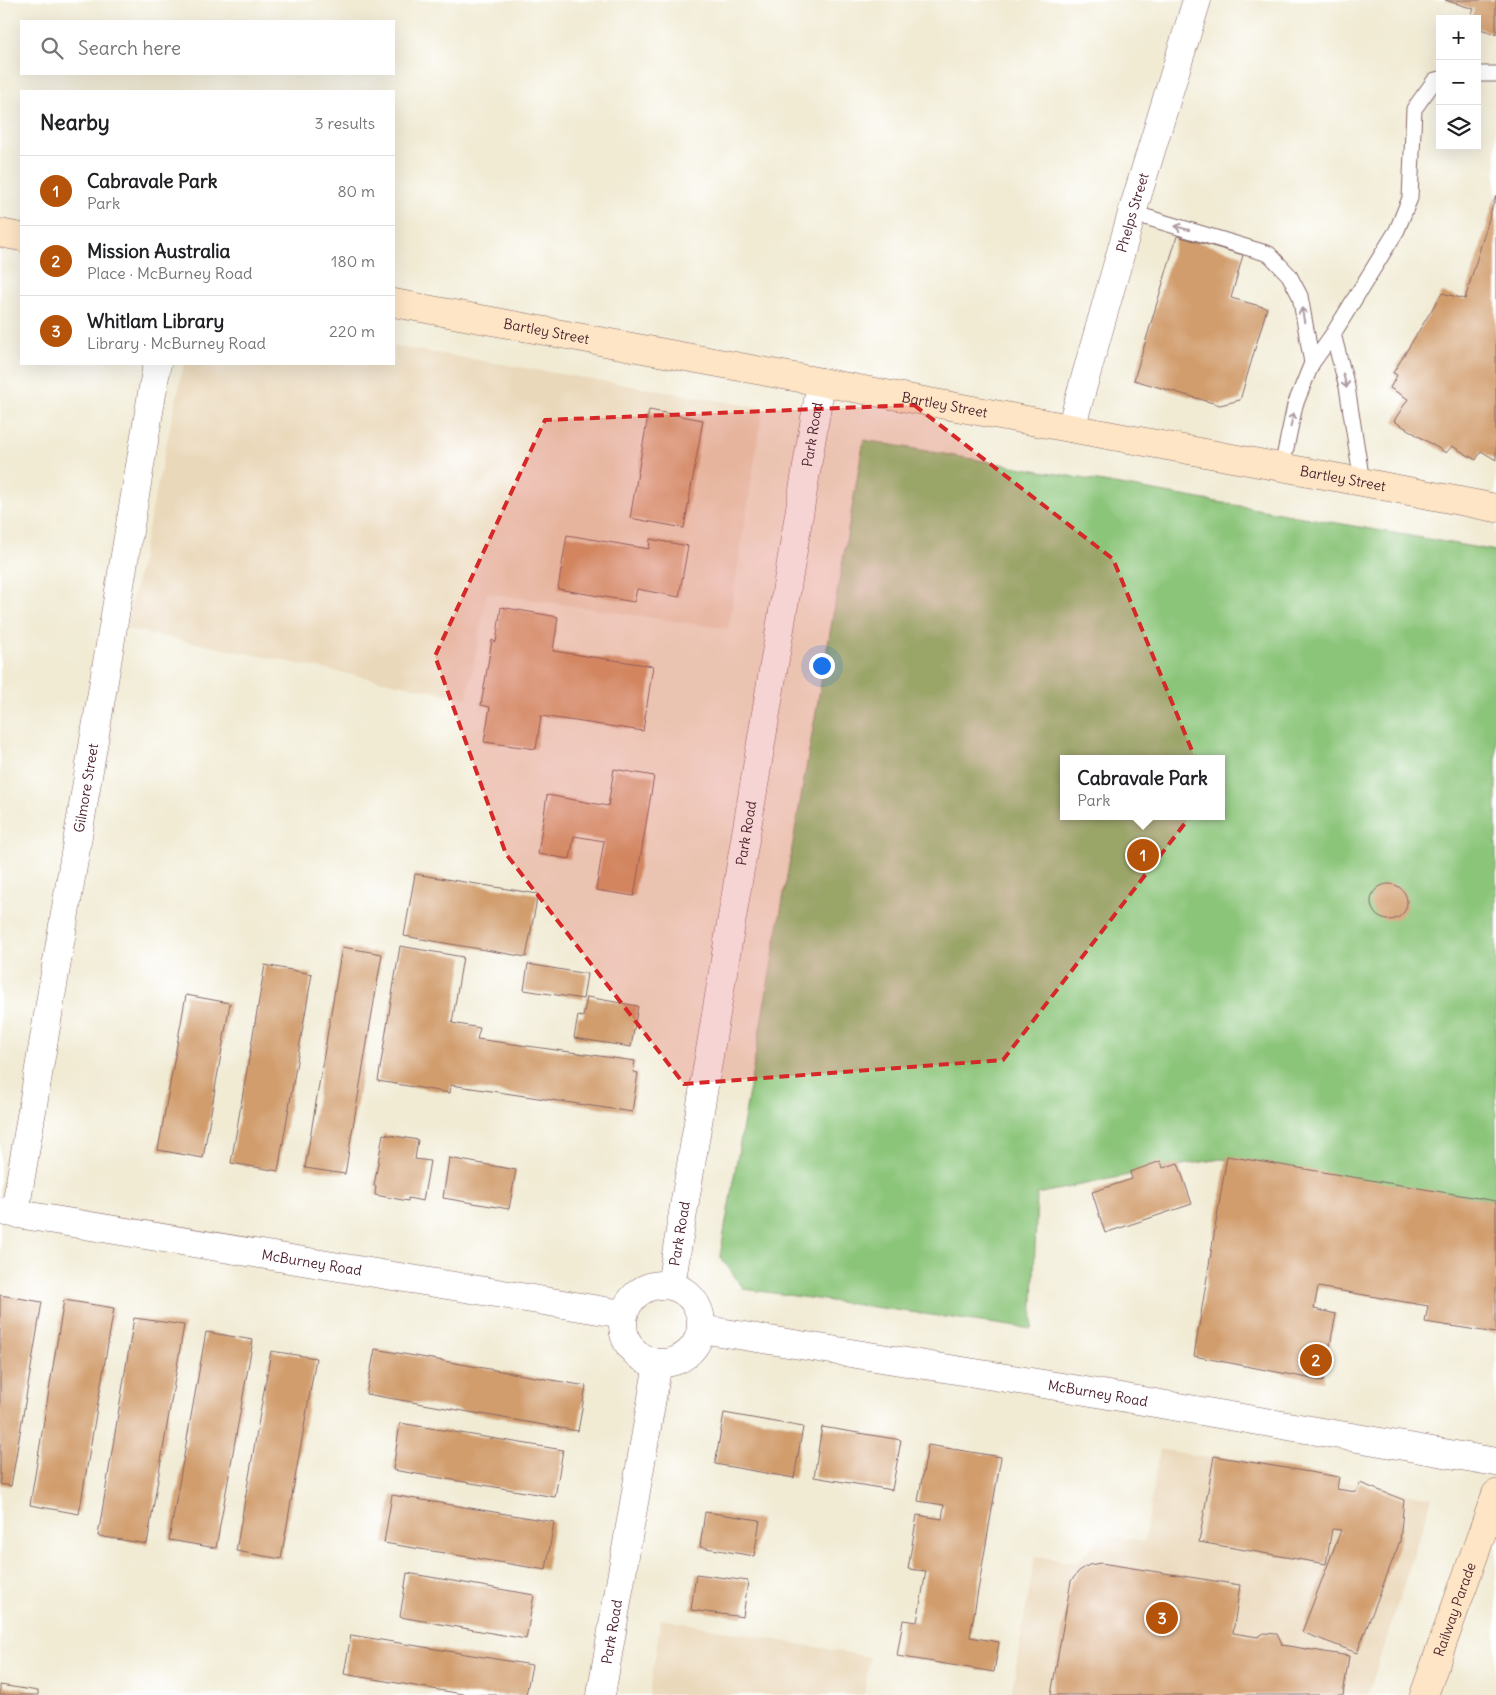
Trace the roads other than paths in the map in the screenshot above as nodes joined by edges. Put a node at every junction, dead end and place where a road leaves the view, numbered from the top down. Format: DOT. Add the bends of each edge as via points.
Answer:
graph roads {
  1 [pos="1197,0"];
  2 [pos="1481,74"];
  3 [pos="1496,74"];
  4 [pos="1436,80"];
  5 [pos="1132,213"];
  6 [pos="0,233"];
  7 [pos="20,237"];
  8 [pos="395,303"];
  9 [pos="1333,334"];
  10 [pos="1312,362"];
  11 [pos="157,365"];
  12 [pos="821,382"];
  13 [pos="1071,428"];
  14 [pos="1282,467"];
  15 [pos="1362,482"];
  16 [pos="1496,508"];
  17 [pos="8,1211"];
  18 [pos="671,1285"];
  19 [pos="623,1314"];
  20 [pos="701,1328"];
  21 [pos="658,1363"];
  22 [pos="1496,1462"];
  23 [pos="1496,1494"];
  24 [pos="601,1695"];
  25 [pos="1424,1695"];
  1 -- 5 [label="street, Phelps Street"];
  2 -- 3 [label="lane"];
  4 -- 9 [label="lane" via="1414,109 1410,198 1397,230"];
  10 -- 5 [label="lane, one-way" via="1300,296 1289,275 1269,254"];
  5 -- 13 [label="street, Phelps Street"];
  6 -- 7 [label="main road"];
  8 -- 12 [label="main road, Bartley Street"];
  9 -- 10 [label="lane"];
  9 -- 15 [label="lane, one-way" via="1347,387"];
  14 -- 10 [label="lane, one-way" via="1295,405"];
  11 -- 17 [label="street, Gilmore Street"];
  12 -- 13 [label="main road, Bartley Street"];
  12 -- 18 [label="street, Park Road"];
  13 -- 14 [label="main road, Bartley Street"];
  14 -- 15 [label="main road, Bartley Street"];
  15 -- 16 [label="main road, Bartley Street"];
  17 -- 19 [label="street, McBurney Road"];
  18 -- 19 [label="street" via="658,1284 636,1294"];
  18 -- 20 [label="street" via="691,1296 701,1317"];
  19 -- 21 [label="street" via="624,1336 629,1346 637,1354"];
  20 -- 21 [label="street" via="698,1340 681,1358"];
  20 -- 22 [label="street, McBurney Road"];
  21 -- 24 [label="street, Park Road"];
  23 -- 25 [label="main road, Railway Parade"];
}
